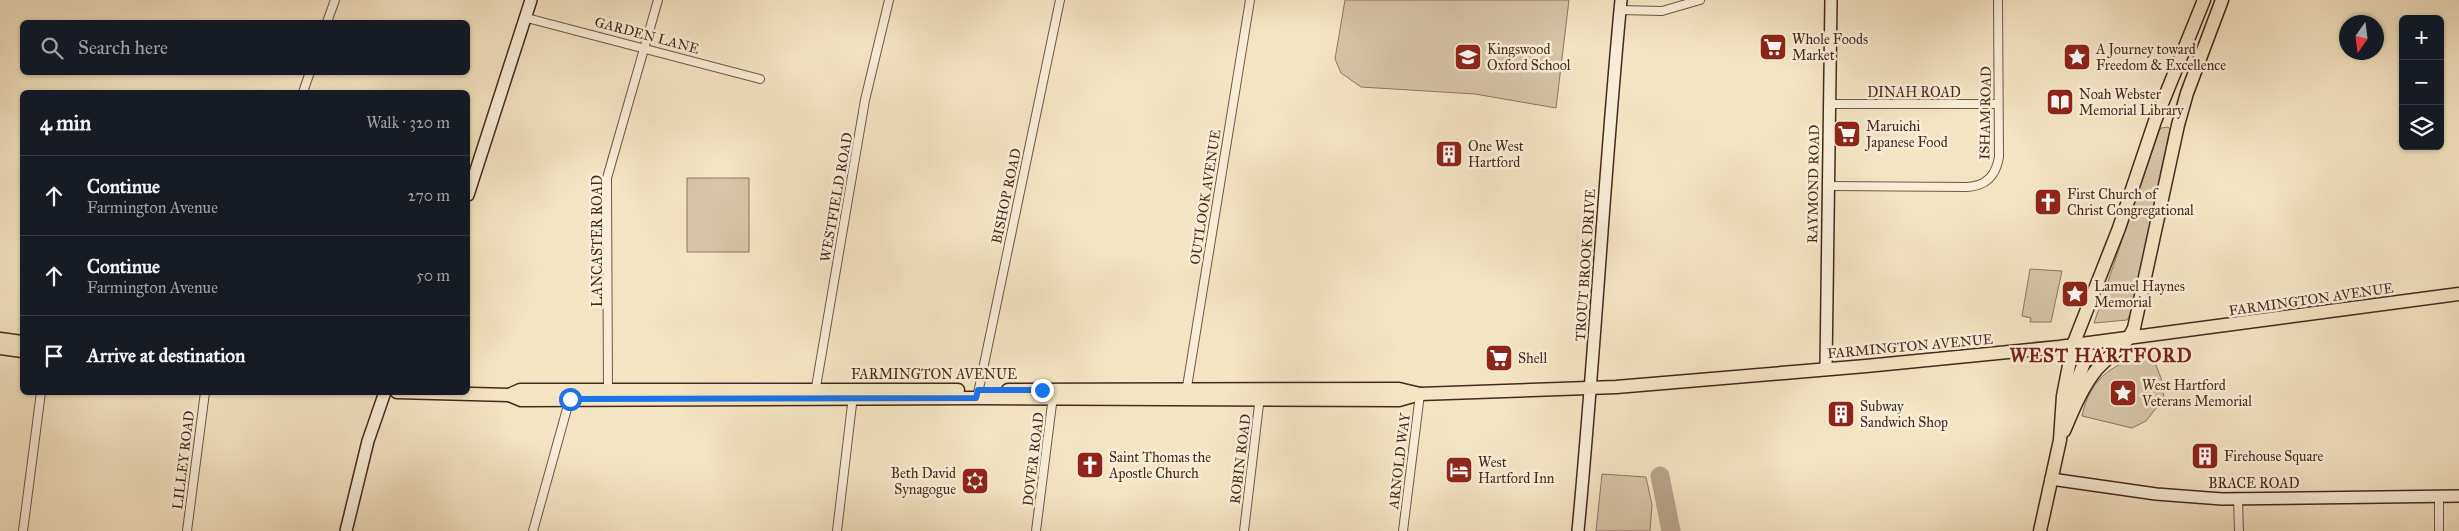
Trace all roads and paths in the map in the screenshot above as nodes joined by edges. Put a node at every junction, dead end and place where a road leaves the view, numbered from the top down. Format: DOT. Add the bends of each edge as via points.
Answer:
graph roads {
  1 [pos="335,0"];
  2 [pos="531,0"];
  3 [pos="658,0"];
  4 [pos="889,0"];
  5 [pos="1060,0"];
  6 [pos="1250,0"];
  7 [pos="1700,0"];
  8 [pos="1831,0"];
  9 [pos="1998,0"];
  10 [pos="2204,0"];
  11 [pos="2222,0"];
  12 [pos="1621,5"];
  13 [pos="526,18"];
  14 [pos="328,20"];
  15 [pos="645,47"];
  16 [pos="309,75"];
  17 [pos="760,78"];
  18 [pos="304,90"];
  19 [pos="1830,104"];
  20 [pos="1998,104"];
  21 [pos="1828,186"];
  22 [pos="470,189"];
  23 [pos="2459,294"];
  24 [pos="2130,338"];
  25 [pos="0,339"];
  26 [pos="20,342"];
  27 [pos="2073,345"];
  28 [pos="0,348"];
  29 [pos="20,351"];
  30 [pos="1826,368"];
  31 [pos="1590,388"];
  32 [pos="470,394"];
  33 [pos="571,394"];
  34 [pos="608,394"];
  35 [pos="814,394"];
  36 [pos="853,394"];
  37 [pos="977,394"];
  38 [pos="1054,394"];
  39 [pos="1186,394"];
  40 [pos="1260,394"];
  41 [pos="1420,394"];
  42 [pos="41,395"];
  43 [pos="205,395"];
  44 [pos="384,395"];
  45 [pos="2060,440"];
  46 [pos="2051,479"];
  47 [pos="2439,496"];
  48 [pos="2459,496"];
  49 [pos="2238,499"];
  50 [pos="23,531"];
  51 [pos="187,531"];
  52 [pos="346,531"];
  53 [pos="533,531"];
  54 [pos="837,531"];
  55 [pos="1036,531"];
  56 [pos="1244,531"];
  57 [pos="1403,531"];
  58 [pos="1578,531"];
  59 [pos="2040,531"];
  60 [pos="2239,531"];
  61 [pos="2439,531"];
  1 -- 14 [label="street"];
  2 -- 13 [label="street"];
  3 -- 15 [label="street, LANCASTER ROAD"];
  4 -- 35 [label="street, WESTFIELD ROAD" via="865,100"];
  5 -- 37 [label="street, BISHOP ROAD"];
  6 -- 39 [label="street, OUTLOOK AVENUE"];
  7 -- 12 [label="street" via="1662,11"];
  8 -- 19 [label="street, RAYMOND ROAD"];
  9 -- 20 [label="street, ISHAM ROAD"];
  10 -- 27 [label="main road" via="2154,121 2119,228"];
  11 -- 24 [label="main road" via="2187,93"];
  12 -- 31 [label="street, TROUT BROOK DRIVE" via="1608,126 1604,224"];
  13 -- 15 [label="street, GARDEN LANE"];
  13 -- 22 [label="street"];
  15 -- 17 [label="street, GARDEN LANE"];
  15 -- 34 [label="street, LANCASTER ROAD" via="607,178"];
  16 -- 18 [label="street"];
  19 -- 20 [label="street, DINAH ROAD"];
  19 -- 21 [label="street, RAYMOND ROAD"];
  20 -- 21 [label="street, ISHAM ROAD" via="1999,156 1995,171 1984,184 1967,188"];
  21 -- 30 [label="street, RAYMOND ROAD"];
  23 -- 24 [label="main road, FARMINGTON AVENUE"];
  24 -- 27 [label="main road, FARMINGTON AVENUE"];
  24 -- 45 [label="main road" via="2096,370 2078,397"];
  25 -- 26 [label="main road"];
  27 -- 30 [label="main road, FARMINGTON AVENUE"];
  27 -- 45 [label="main road" via="2063,396"];
  28 -- 29 [label="main road"];
  30 -- 31 [label="main road, FARMINGTON AVENUE"];
  31 -- 41 [label="main road, FARMINGTON AVENUE"];
  31 -- 58 [label="street, TROUT BROOK DRIVE"];
  32 -- 33 [label="main road, FARMINGTON AVENUE" via="509,395 521,400"];
  33 -- 34 [label="main road, FARMINGTON AVENUE"];
  33 -- 53 [label="street"];
  34 -- 35 [label="main road, FARMINGTON AVENUE"];
  35 -- 36 [label="main road, FARMINGTON AVENUE"];
  36 -- 37 [label="main road, FARMINGTON AVENUE"];
  36 -- 54 [label="street"];
  37 -- 38 [label="main road, FARMINGTON AVENUE"];
  38 -- 39 [label="main road, FARMINGTON AVENUE"];
  38 -- 55 [label="street, DOVER ROAD"];
  39 -- 40 [label="main road, FARMINGTON AVENUE"];
  40 -- 41 [label="main road, FARMINGTON AVENUE" via="1399,400"];
  40 -- 56 [label="street, ROBIN ROAD"];
  41 -- 57 [label="street, ARNOLD WAY"];
  42 -- 50 [label="street"];
  43 -- 51 [label="street, LILLEY ROAD"];
  44 -- 52 [label="street" via="368,441"];
  45 -- 46 [label="main road"];
  46 -- 49 [label="street, BRACE ROAD" via="2156,494"];
  46 -- 59 [label="main road"];
  47 -- 48 [label="street, BRACE ROAD"];
  47 -- 49 [label="street, BRACE ROAD"];
  47 -- 61 [label="street"];
  49 -- 60 [label="street"];
}
